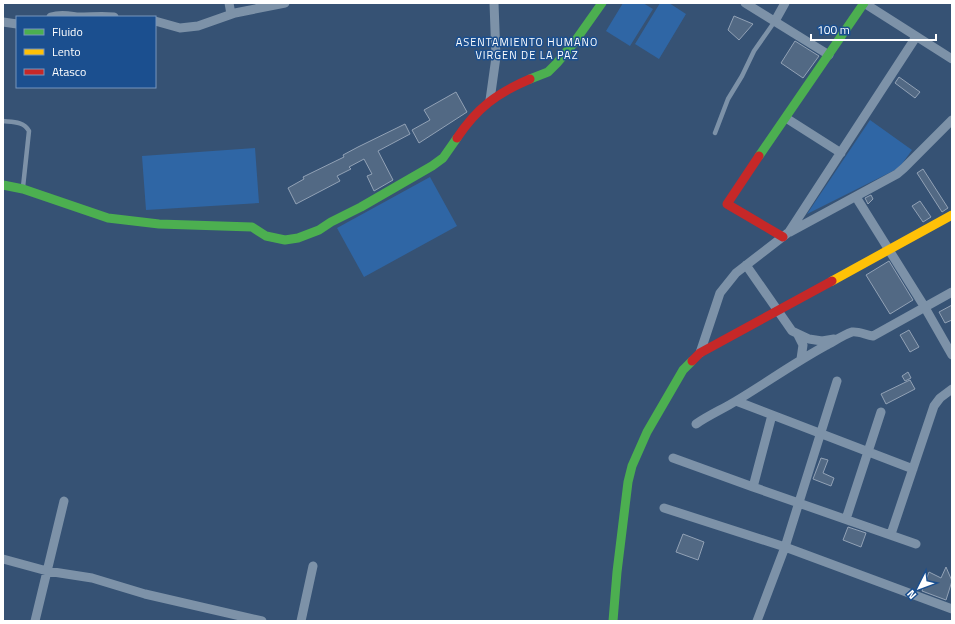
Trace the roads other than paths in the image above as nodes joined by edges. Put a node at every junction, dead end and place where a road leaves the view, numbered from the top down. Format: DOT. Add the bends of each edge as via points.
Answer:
graph roads {
  1 [pos="229,3"];
  2 [pos="285,3"];
  3 [pos="494,3"];
  4 [pos="602,3"];
  5 [pos="745,3"];
  6 [pos="785,3"];
  7 [pos="864,3"];
  8 [pos="231,14"];
  9 [pos="54,16"];
  10 [pos="72,16"];
  11 [pos="156,21"];
  12 [pos="775,21"];
  13 [pos="3,22"];
  14 [pos="16,24"];
  15 [pos="916,37"];
  16 [pos="830,55"];
  17 [pos="952,59"];
  18 [pos="490,100"];
  19 [pos="786,118"];
  20 [pos="952,120"];
  21 [pos="3,121"];
  22 [pos="715,133"];
  23 [pos="841,153"];
  24 [pos="3,185"];
  25 [pos="22,189"];
  26 [pos="856,197"];
  27 [pos="952,215"];
  28 [pos="786,235"];
  29 [pos="889,250"];
  30 [pos="746,265"];
  31 [pos="952,292"];
  32 [pos="924,306"];
  33 [pos="778,312"];
  34 [pos="798,335"];
  35 [pos="839,339"];
  36 [pos="700,353"];
  37 [pos="952,355"];
  38 [pos="801,359"];
  39 [pos="837,380"];
  40 [pos="952,389"];
  41 [pos="736,401"];
  42 [pos="881,412"];
  43 [pos="772,415"];
  44 [pos="696,424"];
  45 [pos="820,433"];
  46 [pos="867,452"];
  47 [pos="673,458"];
  48 [pos="912,469"];
  49 [pos="753,487"];
  50 [pos="64,501"];
  51 [pos="798,502"];
  52 [pos="664,508"];
  53 [pos="846,519"];
  54 [pos="891,534"];
  55 [pos="916,544"];
  56 [pos="785,546"];
  57 [pos="3,559"];
  58 [pos="314,566"];
  59 [pos="46,571"];
  60 [pos="952,609"];
  61 [pos="34,621"];
  62 [pos="262,621"];
  63 [pos="301,621"];
  64 [pos="613,621"];
  65 [pos="757,621"];
  1 -- 8 [label="street"];
  2 -- 8 [label="street"];
  3 -- 18 [label="street" via="496,57"];
  4 -- 18 [label="street" via="573,44 548,72 514,86"];
  5 -- 12 [label="street"];
  6 -- 12 [label="street"];
  7 -- 15 [label="street"];
  7 -- 16 [label="street"];
  8 -- 11 [label="street" via="198,26 180,28"];
  9 -- 10 [label="street"];
  12 -- 16 [label="street"];
  12 -- 22 [label="lane" via="754,51 728,99"];
  13 -- 14 [label="street"];
  15 -- 17 [label="street"];
  15 -- 23 [label="street"];
  16 -- 19 [label="street"];
  18 -- 25 [label="street" via="466,124 442,158 432,166 319,230 298,238 285,240 266,236 252,227 159,224 108,218"];
  19 -- 23 [label="street"];
  19 -- 28 [label="street" via="727,204"];
  20 -- 26 [label="street" via="904,168"];
  21 -- 25 [label="lane" via="22,124 29,131"];
  23 -- 28 [label="street"];
  24 -- 25 [label="street"];
  26 -- 28 [label="street"];
  26 -- 29 [label="street"];
  27 -- 29 [label="street"];
  28 -- 30 [label="street"];
  29 -- 32 [label="street"];
  29 -- 33 [label="street"];
  30 -- 33 [label="street"];
  30 -- 36 [label="street" via="720,293"];
  31 -- 32 [label="street"];
  32 -- 35 [label="street" via="872,336 851,332"];
  32 -- 37 [label="street"];
  33 -- 34 [label="street"];
  33 -- 36 [label="street"];
  34 -- 35 [label="street" via="822,341"];
  34 -- 38 [label="street" via="803,345"];
  35 -- 38 [label="street"];
  36 -- 64 [label="street" via="676,381 646,432 632,466 628,482"];
  38 -- 41 [label="street"];
  39 -- 45 [label="street"];
  40 -- 48 [label="street" via="934,406"];
  41 -- 43 [label="street"];
  41 -- 44 [label="street"];
  42 -- 46 [label="street"];
  43 -- 45 [label="street"];
  43 -- 49 [label="street"];
  45 -- 46 [label="street"];
  45 -- 51 [label="street"];
  46 -- 48 [label="street"];
  46 -- 53 [label="street"];
  47 -- 49 [label="street"];
  48 -- 54 [label="street"];
  49 -- 51 [label="street"];
  50 -- 59 [label="street"];
  51 -- 53 [label="street"];
  51 -- 56 [label="street"];
  52 -- 56 [label="street"];
  53 -- 54 [label="street"];
  54 -- 55 [label="street"];
  56 -- 60 [label="street"];
  56 -- 65 [label="street"];
  57 -- 59 [label="street"];
  58 -- 63 [label="street"];
  59 -- 61 [label="street"];
  59 -- 62 [label="street" via="92,578 145,594"];
}
